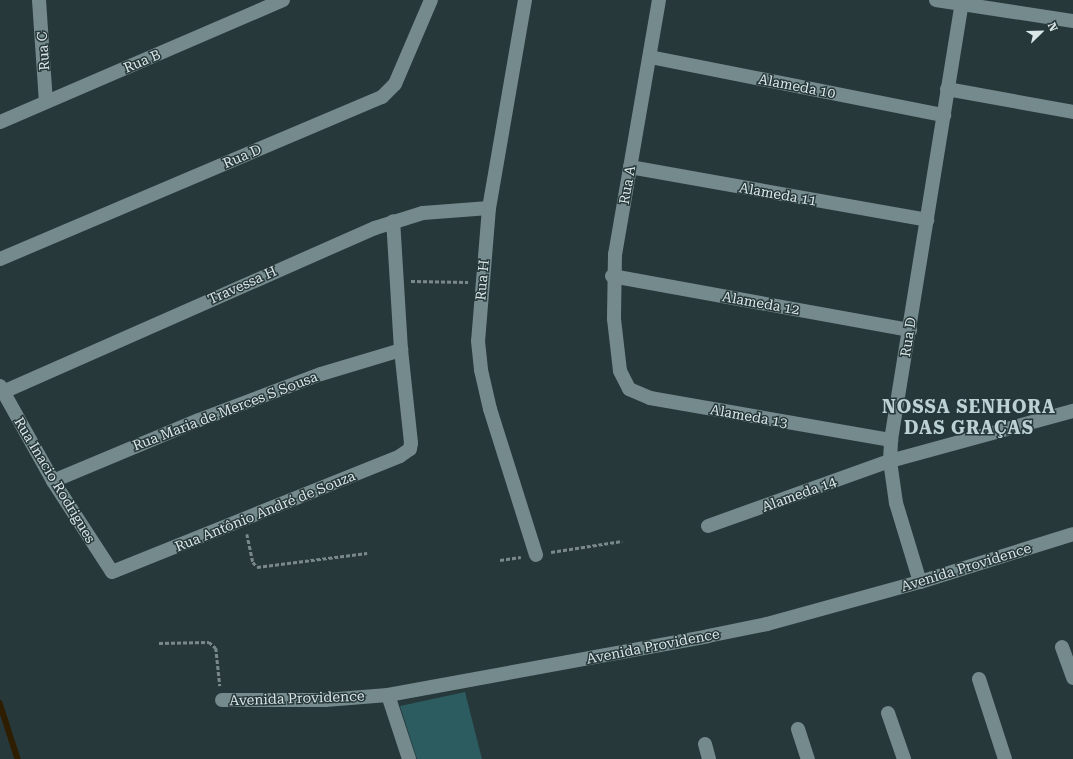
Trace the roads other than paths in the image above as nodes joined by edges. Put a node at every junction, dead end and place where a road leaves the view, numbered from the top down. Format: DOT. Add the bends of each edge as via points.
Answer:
graph roads {
  1 [pos="39,0"];
  2 [pos="283,0"];
  3 [pos="431,0"];
  4 [pos="525,0"];
  5 [pos="659,0"];
  6 [pos="936,0"];
  7 [pos="962,2"];
  8 [pos="1073,21"];
  9 [pos="650,57"];
  10 [pos="947,89"];
  11 [pos="46,102"];
  12 [pos="1073,112"];
  13 [pos="944,115"];
  14 [pos="0,122"];
  15 [pos="630,167"];
  16 [pos="489,208"];
  17 [pos="927,220"];
  18 [pos="393,221"];
  19 [pos="0,259"];
  20 [pos="612,276"];
  21 [pos="910,330"];
  22 [pos="401,350"];
  23 [pos="620,371"];
  24 [pos="2,389"];
  25 [pos="1073,411"];
  26 [pos="891,440"];
  27 [pos="890,461"];
  28 [pos="53,481"];
  29 [pos="708,526"];
  30 [pos="1073,534"];
  31 [pos="536,555"];
  32 [pos="112,572"];
  33 [pos="920,582"];
  34 [pos="1062,647"];
  35 [pos="1073,678"];
  36 [pos="979,679"];
  37 [pos="388,695"];
  38 [pos="222,700"];
  39 [pos="888,713"];
  40 [pos="798,729"];
  41 [pos="704,744"];
  42 [pos="409,759"];
  43 [pos="710,759"];
  44 [pos="808,759"];
  45 [pos="904,759"];
  46 [pos="1006,759"];
  1 -- 11 [label="street, Rua C"];
  2 -- 11 [label="street, Rua B"];
  3 -- 19 [label="street, Rua D" via="395,84 382,96"];
  4 -- 16 [label="street, Rua H"];
  5 -- 9 [label="street, Rua A"];
  6 -- 7 [label="street"];
  7 -- 8 [label="street"];
  7 -- 10 [label="street, Rua D"];
  9 -- 13 [label="street, Alameda 10"];
  9 -- 15 [label="street, Rua A"];
  10 -- 12 [label="street"];
  10 -- 13 [label="street, Rua D"];
  11 -- 14 [label="street, Rua B"];
  13 -- 17 [label="street, Rua D"];
  15 -- 17 [label="street, Alameda 11"];
  15 -- 20 [label="street, Rua A"];
  16 -- 18 [label="street, Travessa H" via="423,213"];
  16 -- 31 [label="street, Rua H" via="478,341 481,370 500,442"];
  17 -- 21 [label="street, Rua D"];
  18 -- 22 [label="street"];
  18 -- 24 [label="street, Travessa H"];
  20 -- 21 [label="street, Alameda 12"];
  20 -- 23 [label="street, Rua A"];
  21 -- 26 [label="street, Rua D"];
  22 -- 28 [label="street, Rua Maria de Merces S Sousa" via="334,369 235,406"];
  22 -- 32 [label="street, Rua Antônio André de Souza" via="412,443 410,449 400,456"];
  23 -- 26 [label="street, Alameda 13" via="629,389 650,398"];
  24 -- 28 [label="street, Rua Inacio Rodrigues"];
  25 -- 27 [label="street, Alameda 14"];
  26 -- 27 [label="street, Rua D"];
  27 -- 29 [label="street, Alameda 14"];
  27 -- 33 [label="street, Rua D" via="896,503"];
  28 -- 32 [label="street, Rua Inacio Rodrigues"];
  30 -- 33 [label="street, Avenida Providence"];
  33 -- 37 [label="street, Avenida Providence" via="760,626"];
  34 -- 35 [label="street"];
  36 -- 46 [label="street"];
  37 -- 38 [label="street, Avenida Providence" via="326,700"];
  37 -- 42 [label="street"];
  39 -- 45 [label="street"];
  40 -- 44 [label="street"];
  41 -- 43 [label="street"];
}
